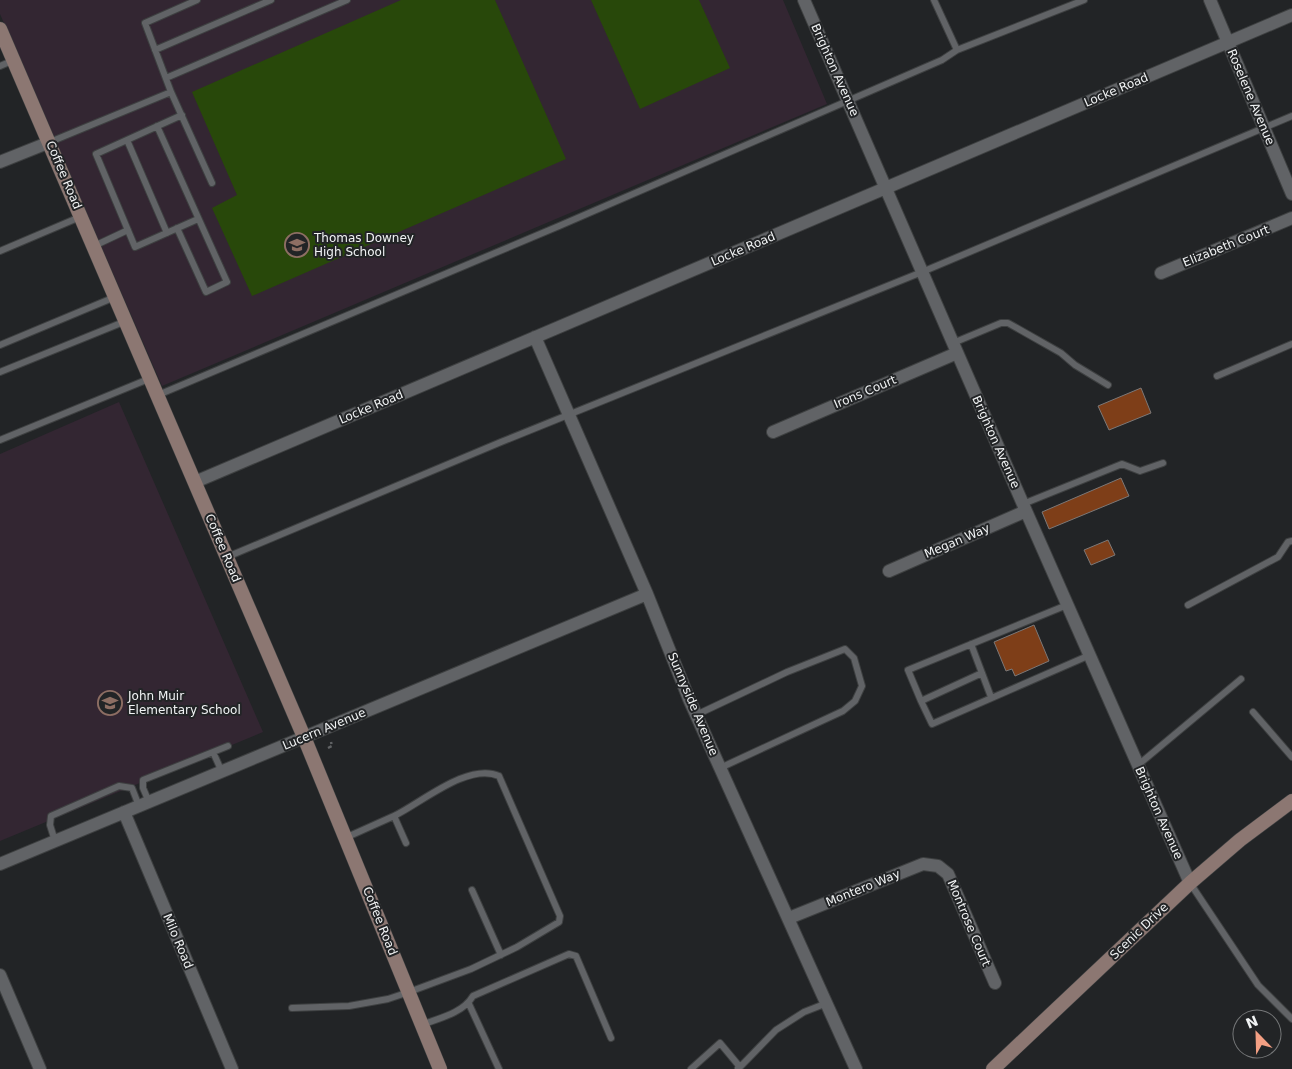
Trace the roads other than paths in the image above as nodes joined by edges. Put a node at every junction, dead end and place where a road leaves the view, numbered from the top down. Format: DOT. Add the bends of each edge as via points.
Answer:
graph roads {
  1 [pos="197,0"];
  2 [pos="271,0"];
  3 [pos="347,0"];
  4 [pos="804,0"];
  5 [pos="934,0"];
  6 [pos="1084,0"];
  7 [pos="1210,0"];
  8 [pos="1292,15"];
  9 [pos="0,29"];
  10 [pos="1228,42"];
  11 [pos="155,50"];
  12 [pos="957,50"];
  13 [pos="14,60"];
  14 [pos="0,66"];
  15 [pos="166,78"];
  16 [pos="172,92"];
  17 [pos="848,100"];
  18 [pos="182,115"];
  19 [pos="1292,116"];
  20 [pos="157,126"];
  21 [pos="1264,127"];
  22 [pos="127,140"];
  23 [pos="50,142"];
  24 [pos="0,162"];
  25 [pos="212,182"];
  26 [pos="886,188"];
  27 [pos="1292,194"];
  28 [pos="82,217"];
  29 [pos="1292,218"];
  30 [pos="198,219"];
  31 [pos="177,228"];
  32 [pos="128,230"];
  33 [pos="167,233"];
  34 [pos="94,246"];
  35 [pos="0,251"];
  36 [pos="922,272"];
  37 [pos="1161,272"];
  38 [pos="116,296"];
  39 [pos="126,321"];
  40 [pos="535,337"];
  41 [pos="1292,344"];
  42 [pos="0,345"];
  43 [pos="955,348"];
  44 [pos="0,372"];
  45 [pos="1217,376"];
  46 [pos="151,378"];
  47 [pos="1108,385"];
  48 [pos="158,395"];
  49 [pos="569,415"];
  50 [pos="773,432"];
  51 [pos="0,440"];
  52 [pos="1163,463"];
  53 [pos="195,482"];
  54 [pos="1025,508"];
  55 [pos="1292,540"];
  56 [pos="227,557"];
  57 [pos="889,571"];
  58 [pos="647,594"];
  59 [pos="1067,605"];
  60 [pos="1188,606"];
  61 [pos="971,644"];
  62 [pos="1090,655"];
  63 [pos="982,673"];
  64 [pos="1241,679"];
  65 [pos="991,697"];
  66 [pos="921,701"];
  67 [pos="1253,712"];
  68 [pos="696,715"];
  69 [pos="304,737"];
  70 [pos="228,746"];
  71 [pos="213,752"];
  72 [pos="1292,758"];
  73 [pos="1138,765"];
  74 [pos="720,768"];
  75 [pos="222,772"];
  76 [pos="1292,801"];
  77 [pos="144,804"];
  78 [pos="124,812"];
  79 [pos="394,816"];
  80 [pos="345,838"];
  81 [pos="56,841"];
  82 [pos="406,843"];
  83 [pos="0,864"];
  84 [pos="938,866"];
  85 [pos="1190,883"];
  86 [pos="472,890"];
  87 [pos="789,918"];
  88 [pos="502,955"];
  89 [pos="0,975"];
  90 [pos="995,983"];
  91 [pos="408,992"];
  92 [pos="827,1003"];
  93 [pos="468,1004"];
  94 [pos="292,1008"];
  95 [pos="1292,1019"];
  96 [pos="422,1025"];
  97 [pos="611,1038"];
  98 [pos="739,1068"];
  99 [pos="40,1069"];
  100 [pos="232,1069"];
  101 [pos="440,1069"];
  102 [pos="499,1069"];
  103 [pos="691,1069"];
  104 [pos="856,1069"];
  105 [pos="993,1069"];
  1 -- 11 [label="lane" via="145,23"];
  2 -- 11 [label="lane"];
  3 -- 15 [label="lane"];
  4 -- 17 [label="street, Brighton Avenue"];
  5 -- 12 [label="lane"];
  6 -- 12 [label="lane"];
  7 -- 10 [label="street, Roselene Avenue"];
  8 -- 10 [label="street, Locke Road"];
  9 -- 13 [label="main road, Coffee Road"];
  10 -- 21 [label="street, Roselene Avenue"];
  10 -- 26 [label="street, Locke Road"];
  11 -- 15 [label="lane"];
  12 -- 17 [label="lane" via="942,60"];
  13 -- 14 [label="lane"];
  13 -- 23 [label="main road, Coffee Road"];
  15 -- 16 [label="lane"];
  16 -- 18 [label="lane"];
  16 -- 23 [label="lane"];
  17 -- 26 [label="street, Brighton Avenue"];
  17 -- 48 [label="lane"];
  18 -- 20 [label="lane"];
  18 -- 25 [label="lane"];
  19 -- 21 [label="lane"];
  20 -- 22 [label="lane"];
  20 -- 30 [label="lane"];
  21 -- 27 [label="street, Roselene Avenue"];
  21 -- 36 [label="lane"];
  22 -- 32 [label="lane" via="96,154"];
  22 -- 33 [label="lane"];
  23 -- 24 [label="street"];
  23 -- 28 [label="main road, Coffee Road"];
  26 -- 36 [label="street, Brighton Avenue"];
  26 -- 40 [label="street, Locke Road"];
  28 -- 34 [label="main road, Coffee Road"];
  28 -- 35 [label="lane"];
  29 -- 37 [label="street, Elizabeth Court"];
  30 -- 31 [label="lane"];
  30 -- 31 [label="lane" via="227,282 206,292"];
  31 -- 33 [label="lane"];
  32 -- 33 [label="lane" via="135,247"];
  32 -- 34 [label="lane"];
  34 -- 38 [label="main road, Coffee Road"];
  36 -- 43 [label="street, Brighton Avenue"];
  36 -- 49 [label="lane"];
  38 -- 39 [label="main road, Coffee Road"];
  38 -- 42 [label="lane"];
  39 -- 44 [label="lane"];
  39 -- 46 [label="main road, Coffee Road"];
  40 -- 49 [label="street, Sunnyside Avenue"];
  40 -- 53 [label="street, Locke Road"];
  41 -- 45 [label="lane"];
  43 -- 47 [label="lane" via="1001,323 1008,323"];
  43 -- 50 [label="street, Irons Court"];
  43 -- 54 [label="street, Brighton Avenue"];
  46 -- 48 [label="main road, Coffee Road"];
  46 -- 51 [label="lane"];
  48 -- 53 [label="main road, Coffee Road"];
  49 -- 56 [label="lane"];
  49 -- 58 [label="street, Sunnyside Avenue"];
  52 -- 54 [label="lane" via="1140,470 1122,464"];
  53 -- 56 [label="main road, Coffee Road"];
  54 -- 57 [label="street, Megan Way"];
  54 -- 59 [label="street, Brighton Avenue"];
  55 -- 60 [label="lane" via="1278,556"];
  56 -- 69 [label="main road, Coffee Road"];
  58 -- 68 [label="street, Sunnyside Avenue"];
  58 -- 69 [label="street, Lucern Avenue"];
  59 -- 61 [label="lane"];
  59 -- 62 [label="street, Brighton Avenue"];
  61 -- 63 [label="lane"];
  61 -- 66 [label="lane" via="908,670"];
  62 -- 65 [label="lane"];
  62 -- 73 [label="street, Brighton Avenue"];
  63 -- 65 [label="lane"];
  63 -- 66 [label="lane"];
  64 -- 73 [label="lane"];
  65 -- 66 [label="lane" via="932,724"];
  67 -- 72 [label="lane"];
  68 -- 74 [label="street, Sunnyside Avenue"];
  68 -- 74 [label="lane" via="845,649 854,658 862,686 855,701 843,711"];
  69 -- 75 [label="street, Lucern Avenue"];
  69 -- 80 [label="main road, Coffee Road"];
  70 -- 71 [label="lane"];
  71 -- 75 [label="lane"];
  71 -- 77 [label="lane" via="143,780"];
  73 -- 85 [label="street, Brighton Avenue"];
  74 -- 87 [label="street, Sunnyside Avenue"];
  75 -- 77 [label="street, Lucern Avenue"];
  76 -- 85 [label="main road, Scenic Drive"];
  77 -- 78 [label="street, Lucern Avenue"];
  77 -- 81 [label="lane" via="132,788 119,786 51,816 50,825"];
  78 -- 81 [label="street, Lucern Avenue"];
  78 -- 100 [label="street, Milo Road"];
  79 -- 80 [label="lane"];
  79 -- 82 [label="lane"];
  79 -- 88 [label="lane" via="458,780 479,773 490,772 499,776 560,916 559,922"];
  80 -- 91 [label="main road, Coffee Road"];
  81 -- 83 [label="street, Lucern Avenue"];
  84 -- 87 [label="street, Montero Way" via="923,864"];
  84 -- 90 [label="street, Montrose Court" via="948,874"];
  85 -- 95 [label="lane" via="1258,985"];
  85 -- 105 [label="main road, Scenic Drive"];
  86 -- 88 [label="lane"];
  87 -- 92 [label="street, Sunnyside Avenue"];
  88 -- 91 [label="lane"];
  89 -- 99 [label="street"];
  91 -- 94 [label="lane" via="349,1006"];
  91 -- 96 [label="main road, Coffee Road"];
  92 -- 98 [label="lane" via="804,1012 776,1030"];
  92 -- 104 [label="street, Sunnyside Avenue"];
  93 -- 96 [label="lane"];
  93 -- 97 [label="lane" via="474,996 569,954 576,956"];
  93 -- 102 [label="lane"];
  96 -- 101 [label="main road, Coffee Road"];
  98 -- 103 [label="lane" via="720,1043"];
}
